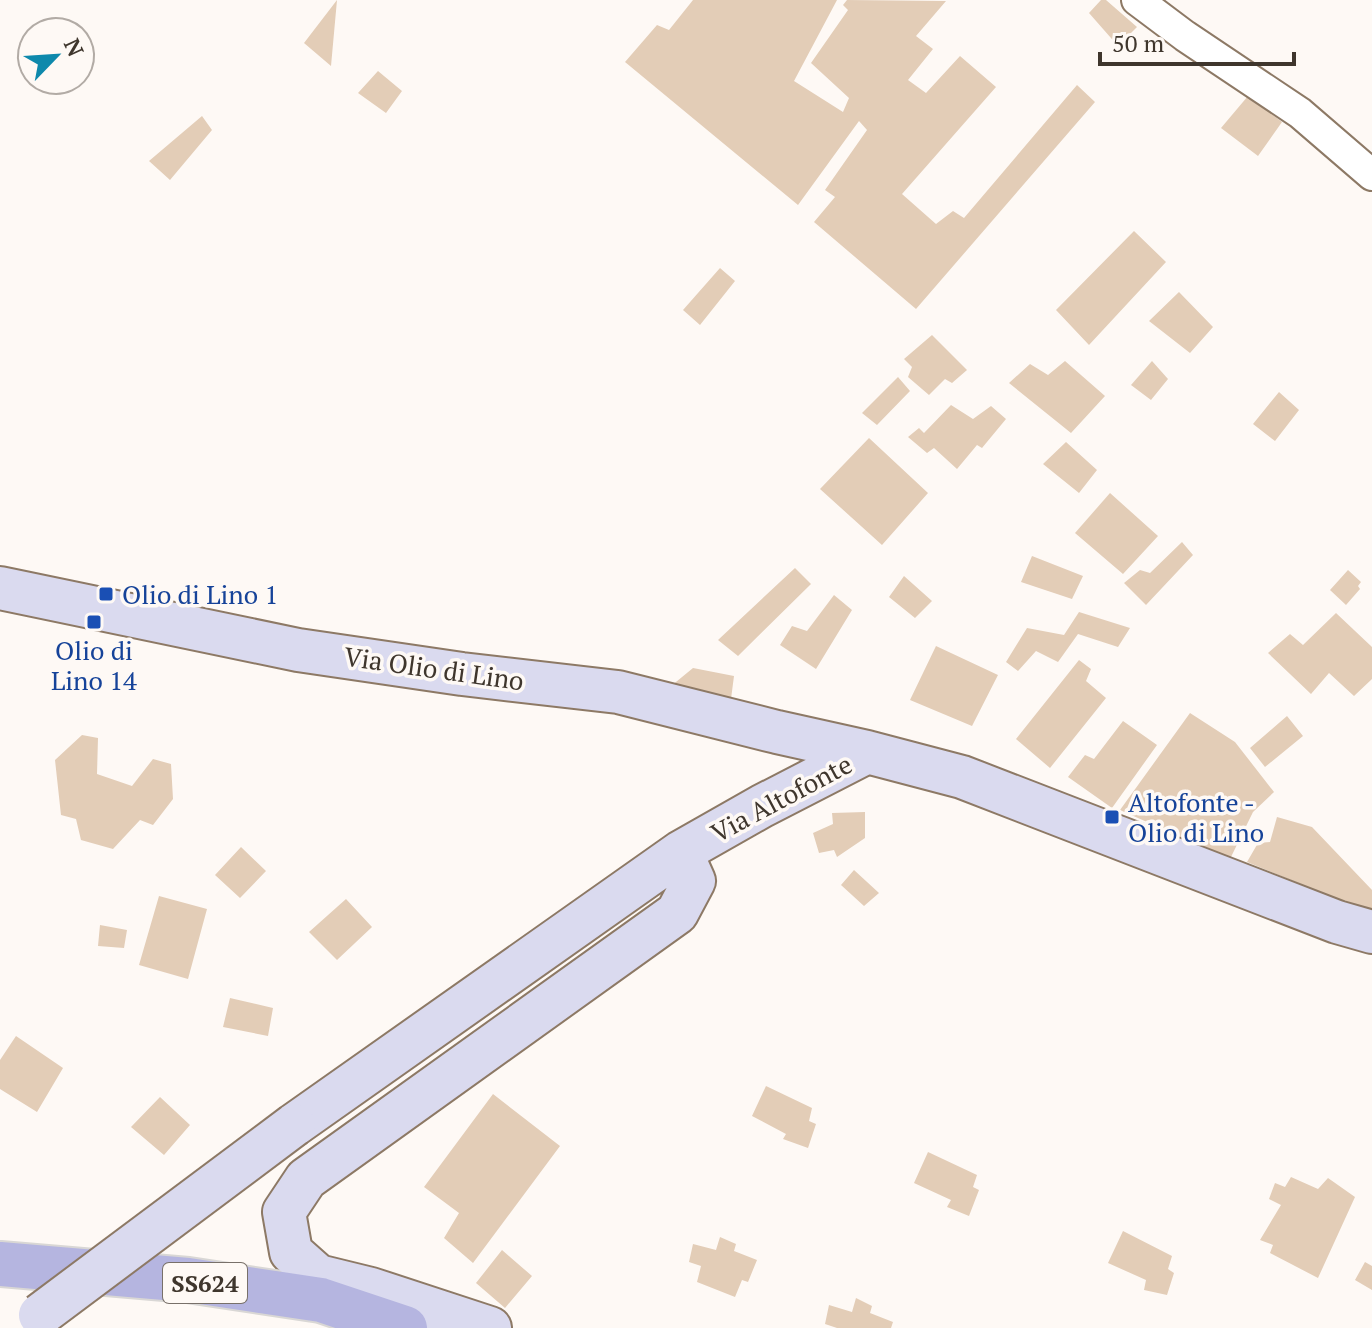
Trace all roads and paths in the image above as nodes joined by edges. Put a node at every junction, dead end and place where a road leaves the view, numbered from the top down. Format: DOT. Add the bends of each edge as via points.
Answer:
graph roads {
  1 [pos="1137,0"];
  2 [pos="1372,175"];
  3 [pos="0,588"];
  4 [pos="867,752"];
  5 [pos="681,852"];
  6 [pos="1372,932"];
  7 [pos="0,1264"];
  8 [pos="28,1321"];
  9 [pos="405,1328"];
  10 [pos="490,1328"];
  1 -- 2 [label="street" via="1300,113"];
  3 -- 4 [label="street, Via Olio di Lino" via="298,650 618,692"];
  4 -- 5 [label="street, Via Altofonte"];
  4 -- 6 [label="street, Via Altofonte" via="962,777"];
  5 -- 8 [label="street, Via Altofonte, bridge" via="294,1125"];
  5 -- 10 [label="street" via="694,881 677,913 306,1179 284,1212 291,1252 318,1276"];
  7 -- 9 [label="main road, SS624" via="188,1280 321,1300"];
}
